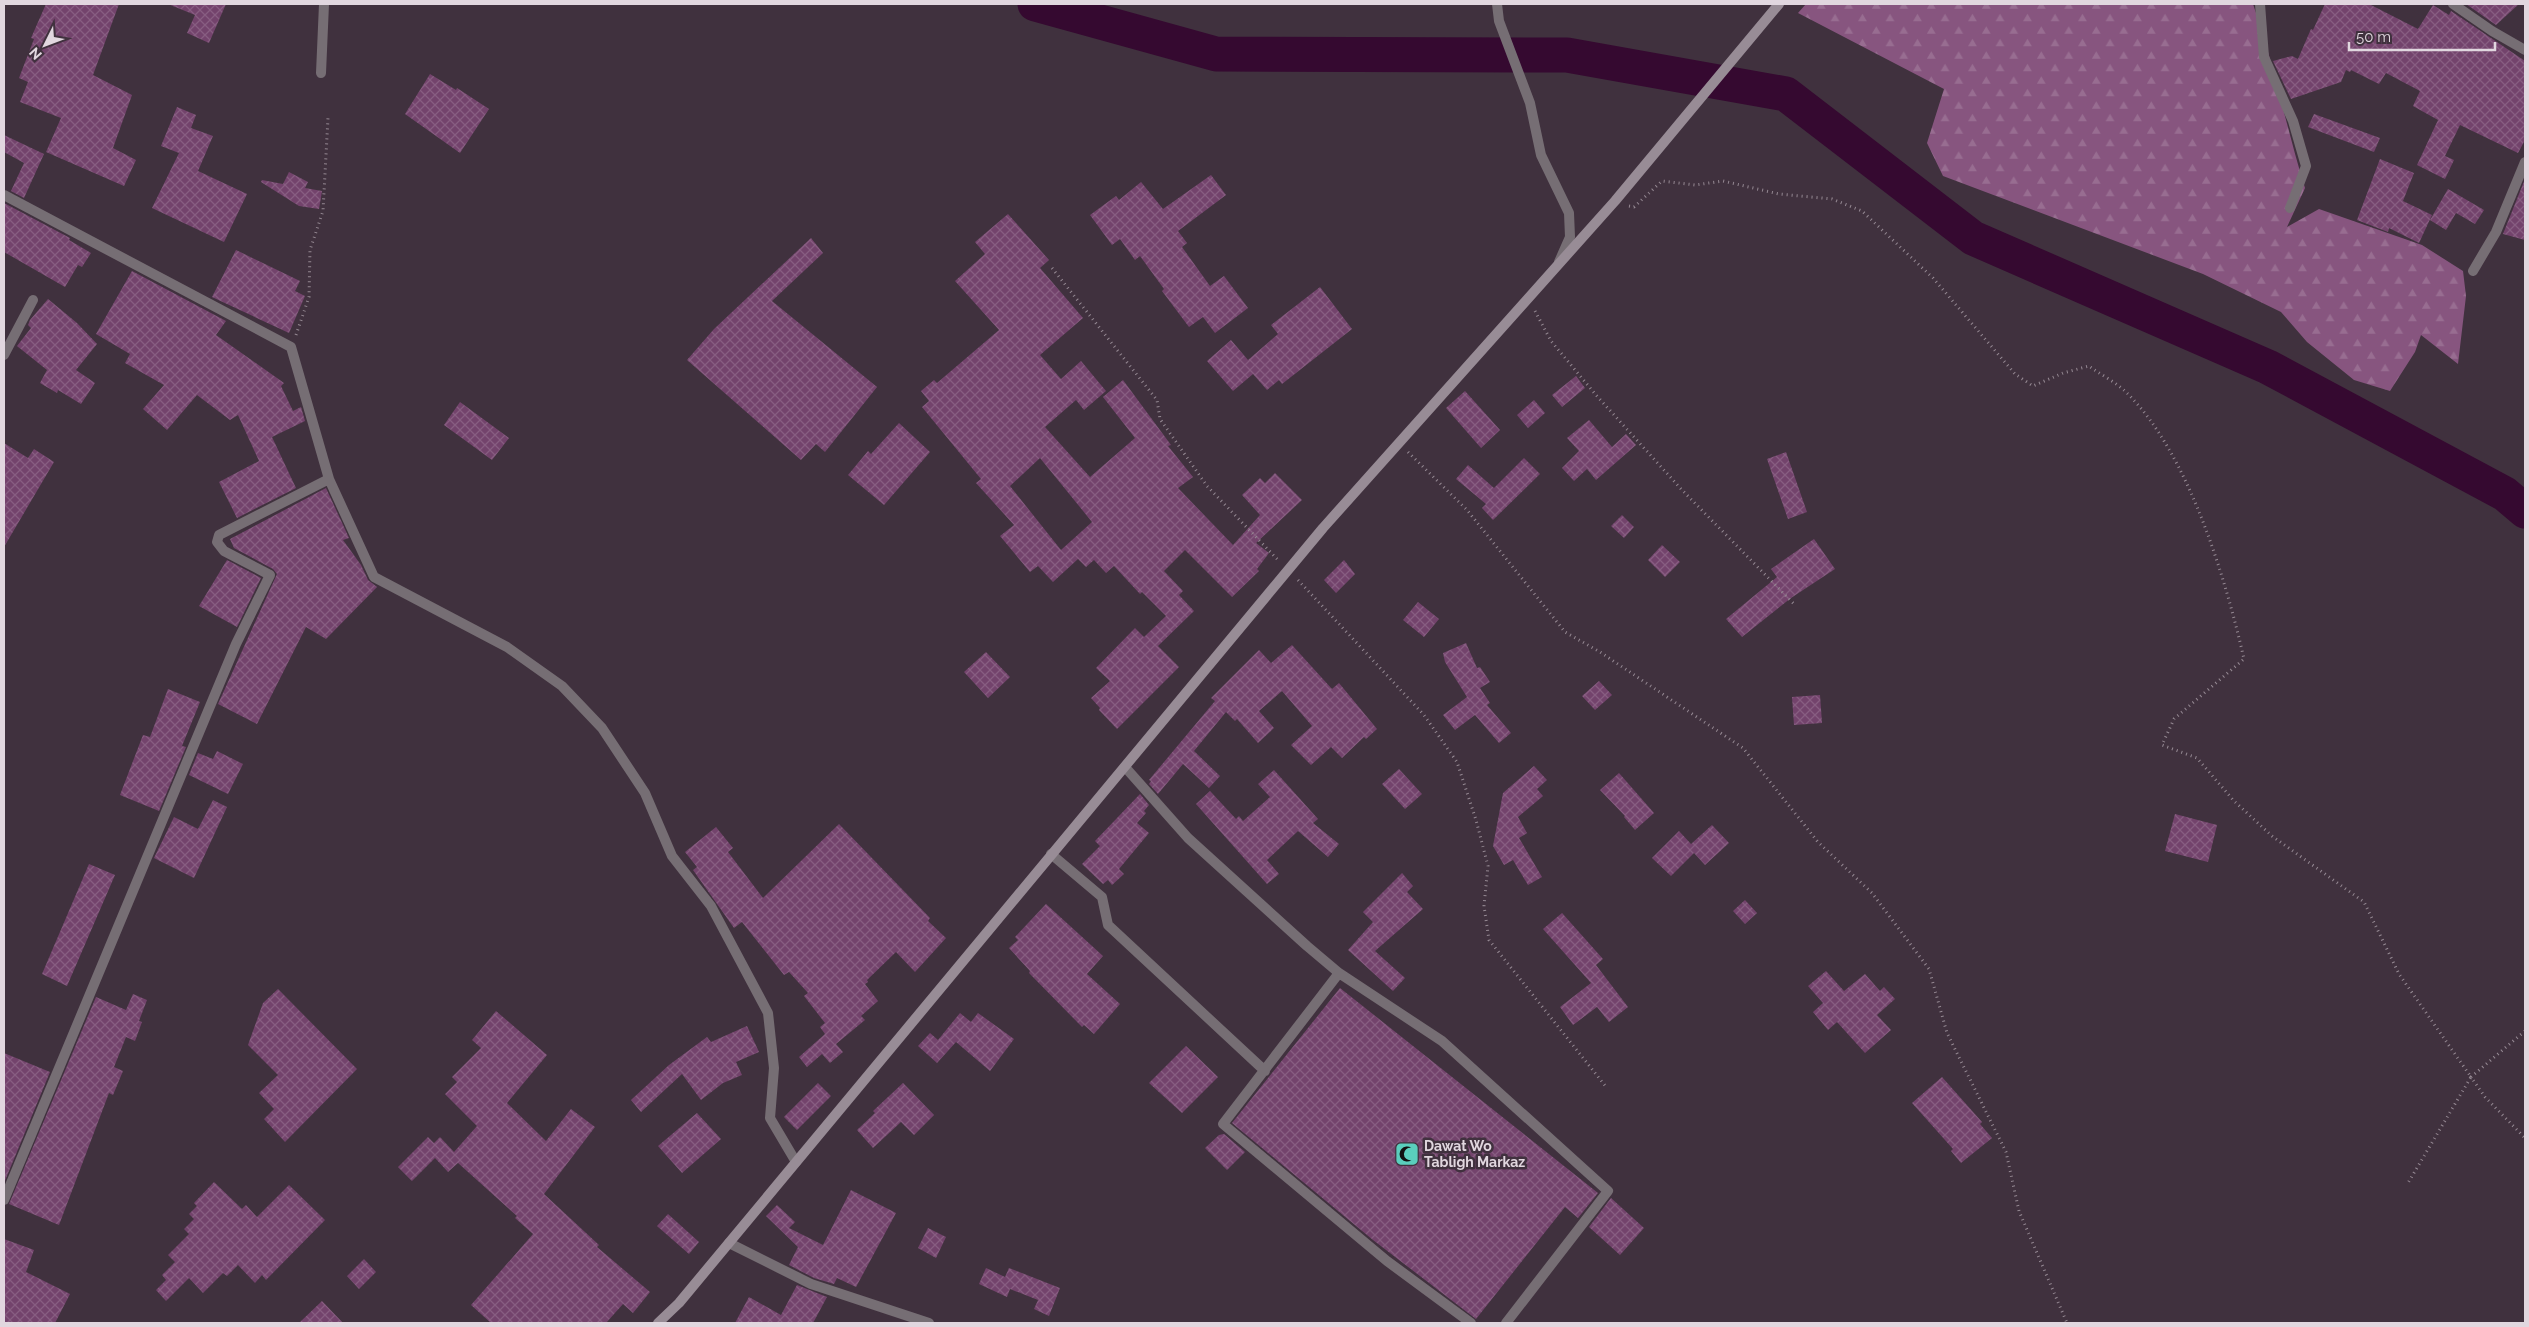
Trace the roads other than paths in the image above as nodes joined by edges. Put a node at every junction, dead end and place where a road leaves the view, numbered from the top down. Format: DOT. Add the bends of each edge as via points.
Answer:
graph roads {
  1 [pos="324,4"];
  2 [pos="1497,4"];
  3 [pos="1779,4"];
  4 [pos="2260,4"];
  5 [pos="2453,4"];
  6 [pos="2525,50"];
  7 [pos="322,73"];
  8 [pos="2525,162"];
  9 [pos="4,195"];
  10 [pos="2290,208"];
  11 [pos="1559,264"];
  12 [pos="2473,271"];
  13 [pos="33,300"];
  14 [pos="4,354"];
  15 [pos="329,479"];
  16 [pos="1124,766"];
  17 [pos="1051,854"];
  18 [pos="1340,973"];
  19 [pos="1265,1071"];
  20 [pos="796,1162"];
  21 [pos="4,1200"];
  22 [pos="729,1243"];
  23 [pos="658,1323"];
  24 [pos="929,1323"];
  25 [pos="1471,1323"];
  26 [pos="1506,1323"];
  1 -- 7 [label="street"];
  2 -- 11 [label="street" via="1499,21 1530,103 1541,155 1569,213 1570,237"];
  3 -- 11 [label="main road"];
  4 -- 10 [label="street" via="2264,57 2292,121 2306,166"];
  5 -- 6 [label="street"];
  8 -- 12 [label="street" via="2496,232"];
  9 -- 15 [label="street" via="291,347"];
  11 -- 16 [label="main road" via="1398,443"];
  13 -- 14 [label="street"];
  15 -- 20 [label="street" via="374,577 507,647 562,686 602,728 646,793 672,856 711,906 768,1013 774,1068 770,1118"];
  15 -- 21 [label="street" via="219,535 217,542 224,551 270,575 236,644"];
  16 -- 17 [label="main road"];
  16 -- 18 [label="street" via="1188,838"];
  17 -- 19 [label="street" via="1102,897 1108,925"];
  17 -- 20 [label="main road"];
  18 -- 19 [label="street"];
  18 -- 26 [label="street" via="1442,1041 1608,1191"];
  19 -- 25 [label="street" via="1223,1124 1387,1261"];
  20 -- 22 [label="main road"];
  22 -- 23 [label="main road"];
  22 -- 24 [label="street" via="811,1284"];
}
